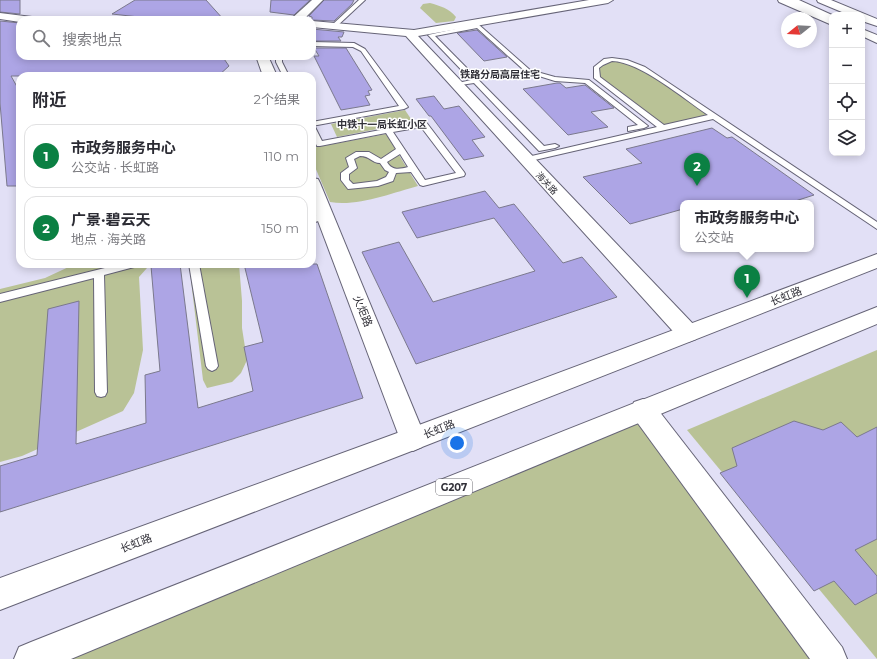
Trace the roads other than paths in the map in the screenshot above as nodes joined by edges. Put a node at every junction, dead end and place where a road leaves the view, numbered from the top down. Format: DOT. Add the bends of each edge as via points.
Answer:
graph roads {
  1 [pos="318,0"];
  2 [pos="362,0"];
  3 [pos="608,0"];
  4 [pos="783,0"];
  5 [pos="790,0"];
  6 [pos="812,0"];
  7 [pos="822,0"];
  8 [pos="840,12"];
  9 [pos="851,12"];
  10 [pos="0,16"];
  11 [pos="300,16"];
  12 [pos="16,18"];
  13 [pos="829,18"];
  14 [pos="865,18"];
  15 [pos="829,21"];
  16 [pos="865,22"];
  17 [pos="877,23"];
  18 [pos="316,24"];
  19 [pos="334,26"];
  20 [pos="877,28"];
  21 [pos="414,33"];
  22 [pos="865,34"];
  23 [pos="865,36"];
  24 [pos="877,40"];
  25 [pos="316,44"];
  26 [pos="264,60"];
  27 [pos="279,60"];
  28 [pos="268,72"];
  29 [pos="284,72"];
  30 [pos="476,81"];
  31 [pos="456,85"];
  32 [pos="716,116"];
  33 [pos="316,123"];
  34 [pos="663,128"];
  35 [pos="388,131"];
  36 [pos="316,136"];
  37 [pos="401,150"];
  38 [pos="526,160"];
  39 [pos="383,161"];
  40 [pos="413,168"];
  41 [pos="393,171"];
  42 [pos="316,203"];
  43 [pos="319,218"];
  44 [pos="877,226"];
  45 [pos="877,261"];
  46 [pos="119,268"];
  47 [pos="195,268"];
  48 [pos="99,273"];
  49 [pos="0,298"];
  50 [pos="877,315"];
  51 [pos="688,333"];
  52 [pos="212,366"];
  53 [pos="101,392"];
  54 [pos="644,410"];
  55 [pos="413,439"];
  56 [pos="0,594"];
  57 [pos="31,659"];
  58 [pos="830,659"];
  1 -- 11 [label="main road"];
  2 -- 19 [label="lane"];
  3 -- 21 [label="main road"];
  4 -- 15 [label="main road"];
  5 -- 13 [label="main road"];
  6 -- 8 [label="main road"];
  7 -- 9 [label="main road"];
  10 -- 12 [label="main road"];
  14 -- 17 [label="main road"];
  16 -- 20 [label="main road"];
  18 -- 19 [label="main road"];
  19 -- 21 [label="main road"];
  21 -- 31 [label="main road, 海关路" via="410,35"];
  22 -- 24 [label="main road"];
  23 -- 24 [label="main road"];
  25 -- 33 [label="lane" via="354,45 363,50 404,107"];
  26 -- 28 [label="main road"];
  27 -- 29 [label="lane"];
  30 -- 30 [label="lane" via="542,149 644,126 587,81 555,79 528,71 478,26 431,34"];
  30 -- 31 [label="lane"];
  31 -- 38 [label="main road, 海关路"];
  32 -- 34 [label="lane"];
  32 -- 34 [label="lane" via="631,62 617,59 600,63 596,68 597,78"];
  32 -- 44 [label="lane"];
  34 -- 38 [label="lane"];
  35 -- 36 [label="lane" via="320,144"];
  35 -- 37 [label="lane"];
  35 -- 40 [label="lane" via="423,124 461,174 423,183"];
  37 -- 39 [label="lane"];
  37 -- 40 [label="lane"];
  38 -- 51 [label="main road, 海关路"];
  39 -- 41 [label="lane" via="385,167"];
  39 -- 41 [label="lane" via="378,161 369,154 359,154 350,158 353,168 345,174 345,180 351,187 361,187 390,179"];
  40 -- 41 [label="lane"];
  42 -- 43 [label="main road, 火炬路"];
  43 -- 55 [label="main road, 火炬路"];
  45 -- 51 [label="main road, 长虹路"];
  46 -- 48 [label="lane"];
  47 -- 52 [label="lane"];
  48 -- 49 [label="lane"];
  48 -- 53 [label="lane"];
  50 -- 54 [label="main road, G207"];
  51 -- 55 [label="main road, 长虹路"];
  54 -- 57 [label="main road, G207"];
  54 -- 58 [label="main road"];
  55 -- 56 [label="main road, 长虹路"];
}
